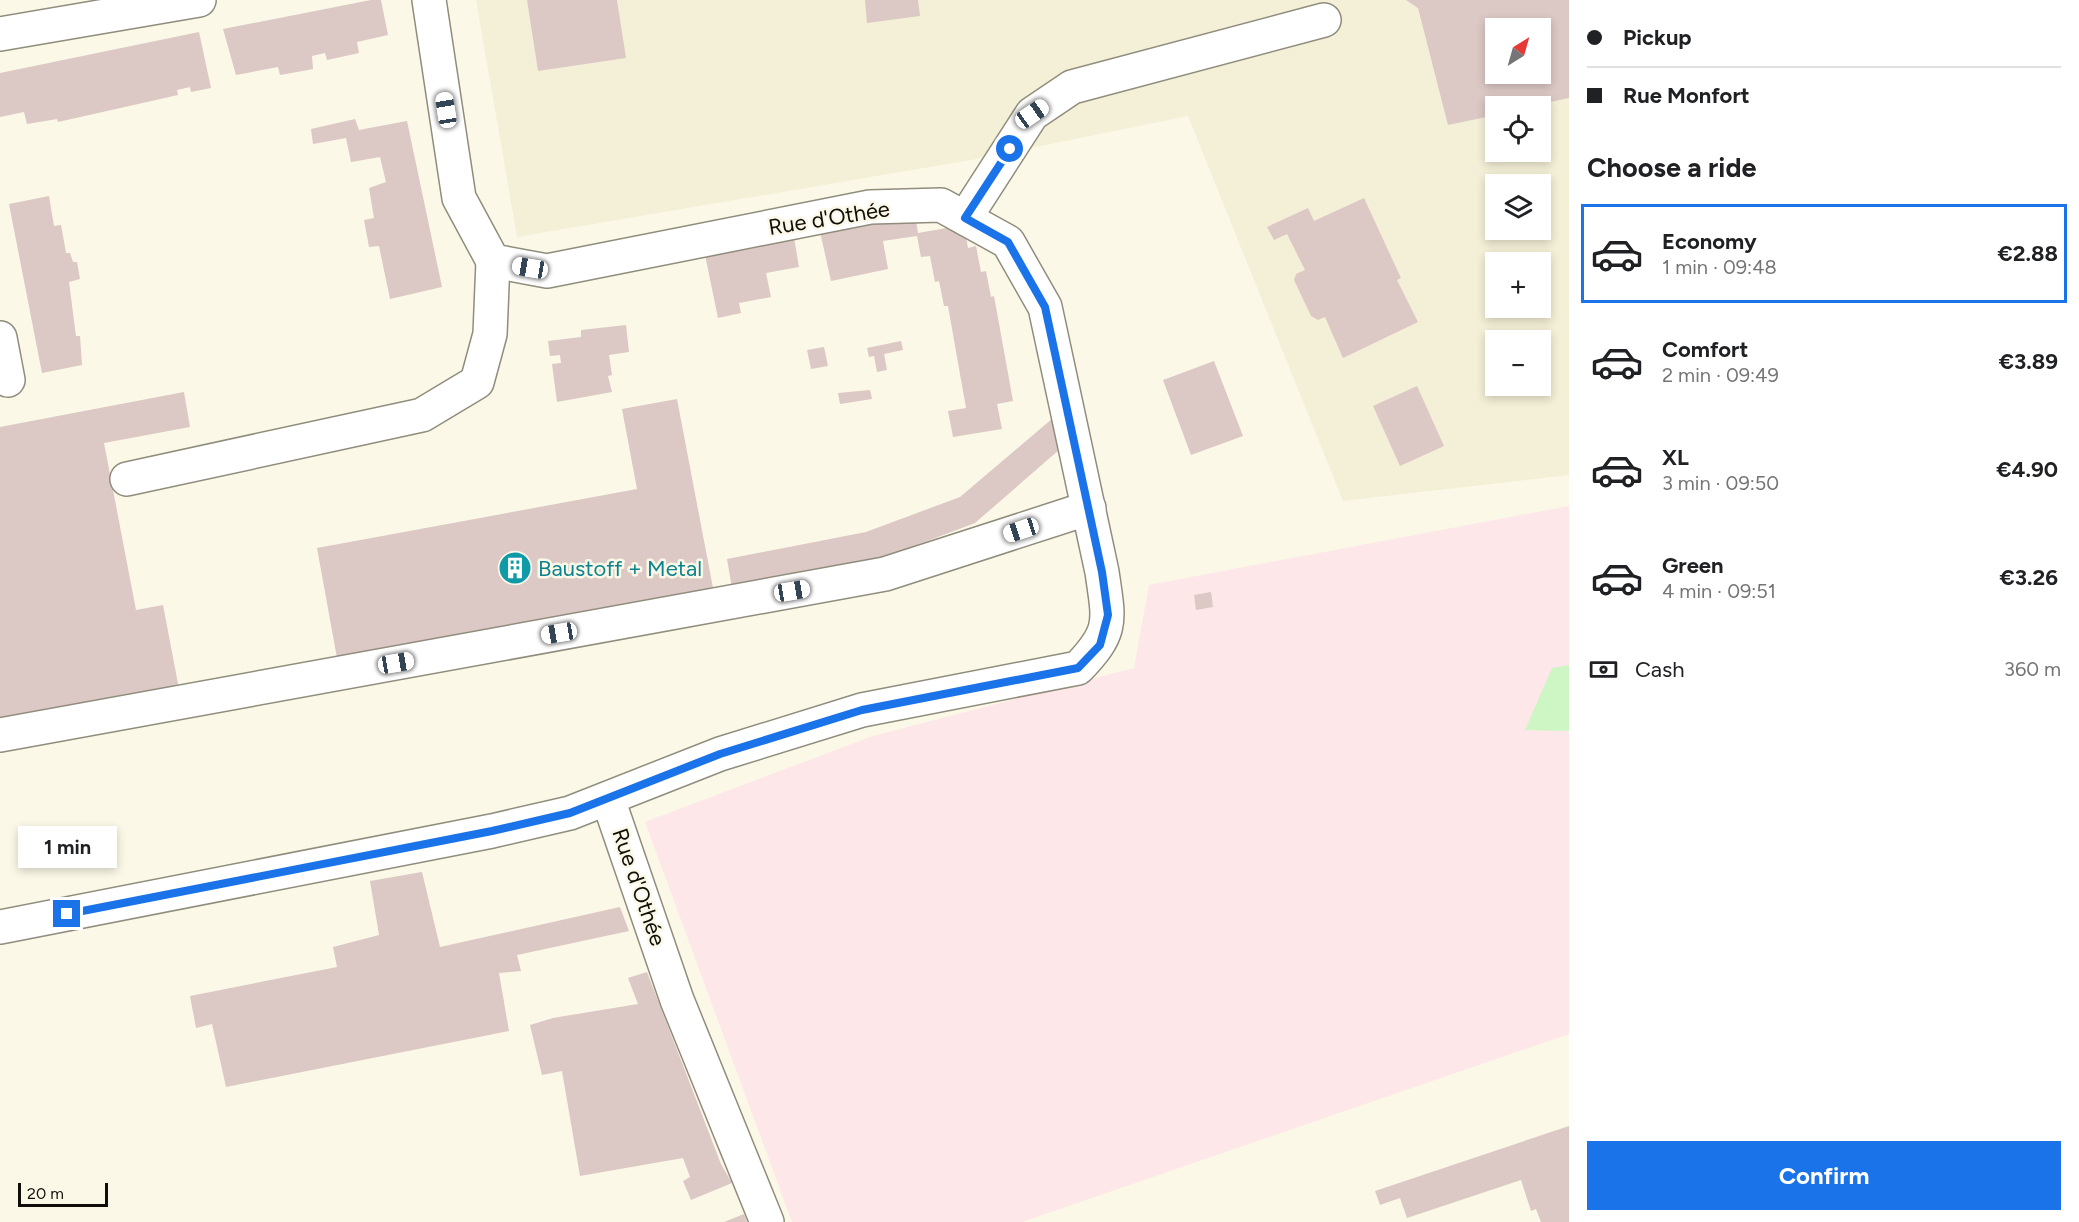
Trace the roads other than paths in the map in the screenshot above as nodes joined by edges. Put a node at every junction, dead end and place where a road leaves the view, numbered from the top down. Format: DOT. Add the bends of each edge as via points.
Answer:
graph roads {
  1 [pos="199,0"];
  2 [pos="429,0"];
  3 [pos="1324,20"];
  4 [pos="0,34"];
  5 [pos="965,218"];
  6 [pos="493,261"];
  7 [pos="0,338"];
  8 [pos="8,380"];
  9 [pos="127,479"];
  10 [pos="1089,508"];
  11 [pos="0,735"];
  12 [pos="608,799"];
  13 [pos="0,927"];
  14 [pos="767,1222"];
  1 -- 4 [label="street"];
  2 -- 6 [label="street" via="459,198"];
  3 -- 5 [label="street" via="1072,87 1032,114"];
  5 -- 6 [label="street, Rue d'Othée" via="940,205 870,207 548,271"];
  5 -- 10 [label="street, Rue d'Othée" via="1008,242 1045,307"];
  6 -- 9 [label="street" via="490,334 477,382 422,415"];
  7 -- 8 [label="street"];
  10 -- 11 [label="street" via="885,574"];
  10 -- 12 [label="street, Rue d'Othée" via="1108,615 1100,645 1078,668 862,710 720,754"];
  12 -- 13 [label="street" via="570,813 492,831"];
  12 -- 14 [label="street, Rue d'Othée" via="677,1000"];
}
